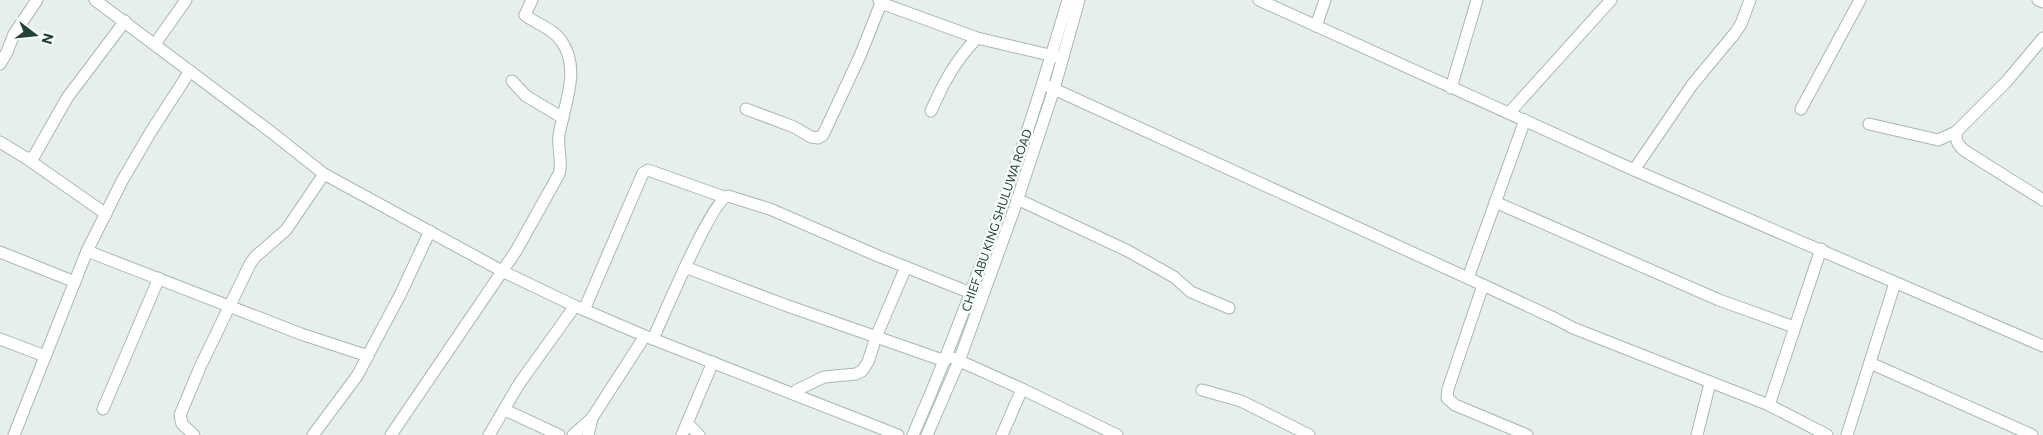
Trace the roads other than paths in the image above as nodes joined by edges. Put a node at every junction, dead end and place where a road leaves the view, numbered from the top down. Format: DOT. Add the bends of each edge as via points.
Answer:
graph roads {
  1 [pos="38,0"];
  2 [pos="95,0"];
  3 [pos="186,0"];
  4 [pos="532,0"];
  5 [pos="1068,0"];
  6 [pos="1079,0"];
  7 [pos="1259,0"];
  8 [pos="1325,0"];
  9 [pos="1477,0"];
  10 [pos="1611,0"];
  11 [pos="1750,0"];
  12 [pos="1860,0"];
  13 [pos="2038,0"];
  14 [pos="880,2"];
  15 [pos="2043,2"];
  16 [pos="125,21"];
  17 [pos="1316,26"];
  18 [pos="977,38"];
  19 [pos="2043,38"];
  20 [pos="155,44"];
  21 [pos="1057,57"];
  22 [pos="0,64"];
  23 [pos="190,72"];
  24 [pos="512,81"];
  25 [pos="1043,84"];
  26 [pos="1451,88"];
  27 [pos="1054,89"];
  28 [pos="746,109"];
  29 [pos="1801,109"];
  30 [pos="931,110"];
  31 [pos="1509,113"];
  32 [pos="563,118"];
  33 [pos="1525,120"];
  34 [pos="1869,124"];
  35 [pos="1956,132"];
  36 [pos="0,142"];
  37 [pos="26,158"];
  38 [pos="1634,170"];
  39 [pos="324,174"];
  40 [pos="724,197"];
  41 [pos="1017,199"];
  42 [pos="2043,200"];
  43 [pos="1495,202"];
  44 [pos="106,214"];
  45 [pos="430,231"];
  46 [pos="1820,249"];
  47 [pos="87,251"];
  48 [pos="0,252"];
  49 [pos="906,266"];
  50 [pos="685,267"];
  51 [pos="502,271"];
  52 [pos="159,278"];
  53 [pos="1468,278"];
  54 [pos="75,282"];
  55 [pos="1895,283"];
  56 [pos="1483,285"];
  57 [pos="971,293"];
  58 [pos="231,306"];
  59 [pos="580,308"];
  60 [pos="1229,308"];
  61 [pos="1794,327"];
  62 [pos="649,337"];
  63 [pos="876,337"];
  64 [pos="0,339"];
  65 [pos="2043,346"];
  66 [pos="45,356"];
  67 [pos="368,356"];
  68 [pos="946,358"];
  69 [pos="959,361"];
  70 [pos="713,362"];
  71 [pos="1870,363"];
  72 [pos="1710,383"];
  73 [pos="1022,389"];
  74 [pos="1202,390"];
  75 [pos="795,394"];
  76 [pos="1768,405"];
  77 [pos="103,409"];
  78 [pos="505,410"];
  79 [pos="592,418"];
  80 [pos="687,423"];
  81 [pos="14,435"];
  82 [pos="194,435"];
  83 [pos="313,435"];
  84 [pos="391,435"];
  85 [pos="489,435"];
  86 [pos="558,435"];
  87 [pos="573,435"];
  88 [pos="588,435"];
  89 [pos="682,435"];
  90 [pos="699,435"];
  91 [pos="898,435"];
  92 [pos="913,435"];
  93 [pos="927,435"];
  94 [pos="1002,435"];
  95 [pos="1117,435"];
  96 [pos="1309,435"];
  97 [pos="1527,435"];
  98 [pos="1697,435"];
  99 [pos="1828,435"];
  100 [pos="1847,435"];
  101 [pos="2032,435"];
  1 -- 22 [label="street" via="14,34"];
  2 -- 16 [label="street"];
  3 -- 20 [label="street"];
  4 -- 32 [label="street" via="525,15 561,40 568,55 571,74"];
  5 -- 21 [label="street, CHIEF ABU KING SHULUWA ROAD"];
  6 -- 21 [label="street"];
  7 -- 17 [label="street"];
  8 -- 17 [label="street"];
  9 -- 26 [label="street"];
  10 -- 31 [label="street"];
  11 -- 38 [label="street" via="1736,33 1692,86"];
  12 -- 29 [label="street"];
  13 -- 15 [label="street"];
  14 -- 18 [label="street"];
  14 -- 28 [label="street" via="860,56 823,135 812,137"];
  16 -- 20 [label="street"];
  16 -- 37 [label="street" via="68,98 33,158"];
  17 -- 26 [label="street"];
  18 -- 21 [label="street"];
  18 -- 30 [label="street" via="960,56"];
  19 -- 35 [label="street" via="2007,81"];
  20 -- 23 [label="street"];
  21 -- 25 [label="street, CHIEF ABU KING SHULUWA ROAD"];
  21 -- 27 [label="street"];
  23 -- 39 [label="street"];
  23 -- 44 [label="street" via="122,180"];
  24 -- 32 [label="street" via="526,96"];
  25 -- 27 [label="street"];
  25 -- 57 [label="street, CHIEF ABU KING SHULUWA ROAD"];
  26 -- 31 [label="street"];
  27 -- 41 [label="street"];
  27 -- 53 [label="street"];
  31 -- 33 [label="street"];
  32 -- 51 [label="street" via="559,174"];
  33 -- 38 [label="street"];
  33 -- 43 [label="street"];
  34 -- 35 [label="street" via="1938,140"];
  35 -- 42 [label="street" via="1956,140 1965,151"];
  36 -- 37 [label="street"];
  37 -- 44 [label="street"];
  38 -- 46 [label="street"];
  39 -- 45 [label="street"];
  39 -- 58 [label="street" via="286,230 255,257"];
  40 -- 49 [label="street" via="770,208"];
  40 -- 50 [label="street"];
  40 -- 59 [label="street" via="648,170 643,173"];
  41 -- 60 [label="street" via="1128,251 1174,277 1191,292"];
  41 -- 69 [label="street"];
  43 -- 53 [label="street"];
  43 -- 61 [label="street" via="1719,300"];
  44 -- 47 [label="street"];
  45 -- 51 [label="street"];
  45 -- 67 [label="street"];
  46 -- 55 [label="street"];
  46 -- 61 [label="street"];
  47 -- 52 [label="street"];
  47 -- 54 [label="street"];
  48 -- 54 [label="street"];
  49 -- 57 [label="street"];
  49 -- 63 [label="street"];
  50 -- 62 [label="street"];
  50 -- 63 [label="street"];
  51 -- 59 [label="street"];
  51 -- 84 [label="street"];
  52 -- 58 [label="street"];
  52 -- 77 [label="street"];
  53 -- 56 [label="street"];
  54 -- 66 [label="street"];
  55 -- 65 [label="street"];
  55 -- 71 [label="street"];
  56 -- 72 [label="street" via="1573,328"];
  56 -- 97 [label="street" via="1447,398 1455,405"];
  57 -- 68 [label="street, CHIEF ABU KING SHULUWA ROAD"];
  58 -- 67 [label="street"];
  58 -- 82 [label="street" via="180,415 182,424"];
  59 -- 62 [label="street"];
  59 -- 78 [label="street" via="519,384"];
  61 -- 76 [label="street"];
  62 -- 70 [label="street"];
  62 -- 79 [label="street"];
  63 -- 68 [label="street"];
  63 -- 75 [label="street" via="862,371 824,377"];
  64 -- 66 [label="street"];
  66 -- 81 [label="street"];
  67 -- 83 [label="street"];
  68 -- 69 [label="street"];
  68 -- 92 [label="street, CHIEF ABU KING SHULUWA ROAD"];
  69 -- 73 [label="street"];
  69 -- 93 [label="street"];
  70 -- 75 [label="street"];
  70 -- 80 [label="street"];
  71 -- 100 [label="street"];
  71 -- 101 [label="street"];
  72 -- 76 [label="street"];
  72 -- 98 [label="street"];
  73 -- 94 [label="street"];
  73 -- 95 [label="street"];
  74 -- 96 [label="street" via="1241,401"];
  75 -- 91 [label="street"];
  76 -- 99 [label="street"];
  78 -- 85 [label="street"];
  78 -- 86 [label="street"];
  79 -- 87 [label="street"];
  79 -- 88 [label="street"];
  80 -- 89 [label="street"];
  80 -- 90 [label="street"];
}
